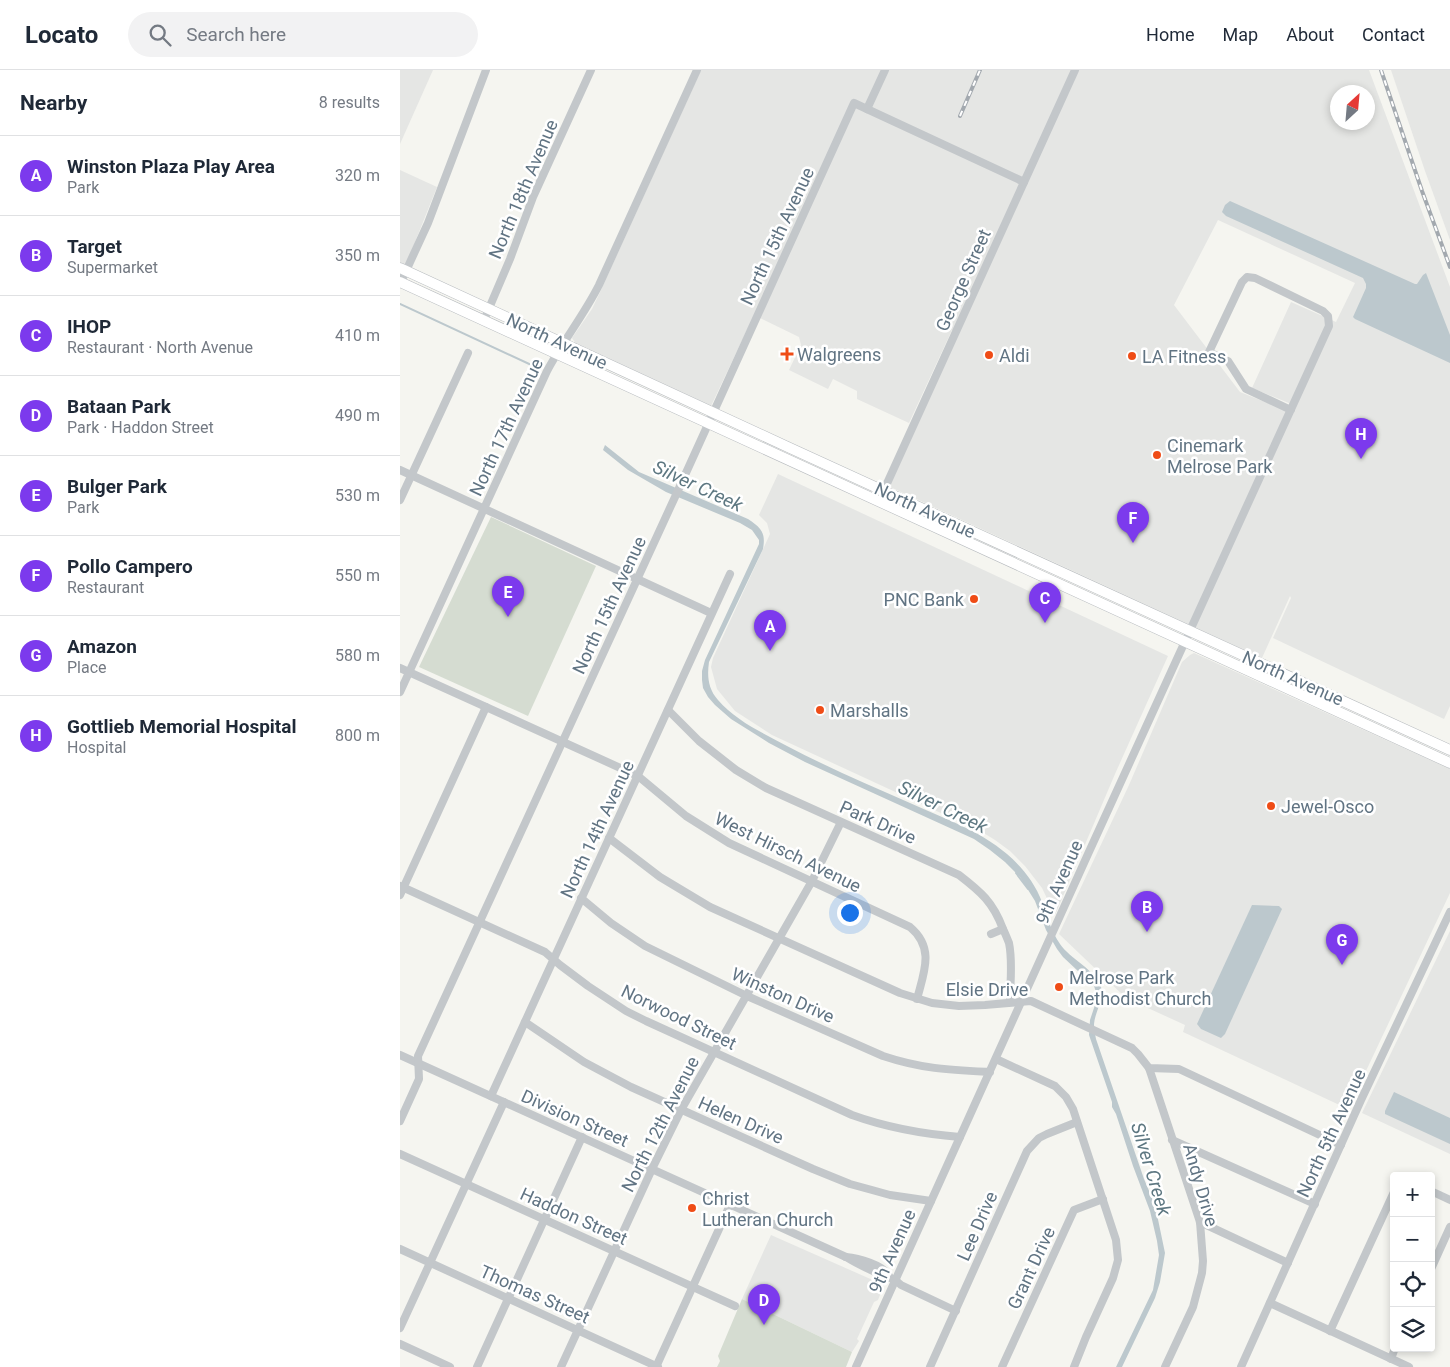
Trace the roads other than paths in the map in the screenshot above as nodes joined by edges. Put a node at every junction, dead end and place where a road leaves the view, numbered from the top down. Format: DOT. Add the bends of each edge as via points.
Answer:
graph roads {
  1 [pos="486,70"];
  2 [pos="591,70"];
  3 [pos="697,70"];
  4 [pos="885,70"];
  5 [pos="1075,70"];
  6 [pos="867,109"];
  7 [pos="1024,182"];
  8 [pos="403,270"];
  9 [pos="400,282"];
  10 [pos="488,309"];
  11 [pos="484,320"];
  12 [pos="563,344"];
  13 [pos="468,353"];
  14 [pos="557,353"];
  15 [pos="1291,410"];
  16 [pos="713,413"];
  17 [pos="708,423"];
  18 [pos="400,470"];
  19 [pos="412,475"];
  20 [pos="884,491"];
  21 [pos="400,500"];
  22 [pos="879,501"];
  23 [pos="484,509"];
  24 [pos="730,574"];
  25 [pos="638,579"];
  26 [pos="712,613"];
  27 [pos="1190,631"];
  28 [pos="1185,642"];
  29 [pos="400,668"];
  30 [pos="409,672"];
  31 [pos="400,692"];
  32 [pos="486,707"];
  33 [pos="668,710"];
  34 [pos="562,742"];
  35 [pos="1450,750"];
  36 [pos="1450,763"];
  37 [pos="638,776"];
  38 [pos="842,822"];
  39 [pos="609,838"];
  40 [pos="812,882"];
  41 [pos="401,890"];
  42 [pos="581,898"];
  43 [pos="1450,912"];
  44 [pos="480,922"];
  45 [pos="1003,929"];
  46 [pos="991,934"];
  47 [pos="780,938"];
  48 [pos="554,959"];
  49 [pos="747,996"];
  50 [pos="917,999"];
  51 [pos="1022,1001"];
  52 [pos="1010,1002"];
  53 [pos="525,1022"];
  54 [pos="714,1052"];
  55 [pos="400,1055"];
  56 [pos="996,1059"];
  57 [pos="418,1063"];
  58 [pos="1149,1068"];
  59 [pos="990,1072"];
  60 [pos="491,1096"];
  61 [pos="504,1102"];
  62 [pos="681,1110"];
  63 [pos="400,1120"];
  64 [pos="1077,1122"];
  65 [pos="582,1137"];
  66 [pos="960,1137"];
  67 [pos="1172,1140"];
  68 [pos="1341,1145"];
  69 [pos="400,1154"];
  70 [pos="652,1169"];
  71 [pos="466,1184"];
  72 [pos="1435,1193"];
  73 [pos="1103,1199"];
  74 [pos="1450,1200"];
  75 [pos="932,1201"];
  76 [pos="1390,1201"];
  77 [pos="730,1204"];
  78 [pos="1315,1204"];
  79 [pos="544,1220"];
  80 [pos="1200,1222"];
  81 [pos="1450,1228"];
  82 [pos="400,1249"];
  83 [pos="615,1251"];
  84 [pos="1434,1262"];
  85 [pos="430,1263"];
  86 [pos="1288,1263"];
  87 [pos="892,1278"];
  88 [pos="693,1287"];
  89 [pos="508,1298"];
  90 [pos="1270,1303"];
  91 [pos="735,1306"];
  92 [pos="956,1311"];
  93 [pos="400,1328"];
  94 [pos="578,1330"];
  95 [pos="1330,1331"];
  96 [pos="400,1344"];
  97 [pos="1394,1352"];
  98 [pos="1391,1359"];
  99 [pos="1244,1366"];
  100 [pos="450,1367"];
  101 [pos="477,1367"];
  102 [pos="562,1367"];
  103 [pos="657,1367"];
  104 [pos="856,1367"];
  105 [pos="930,1367"];
  106 [pos="1002,1367"];
  107 [pos="1074,1367"];
  108 [pos="1165,1367"];
  109 [pos="1409,1367"];
  1 -- 8 [label="street" via="428,223"];
  2 -- 10 [label="street, North 18th Avenue" via="533,197"];
  3 -- 12 [label="street, North 17th Avenue" via="599,285"];
  4 -- 6 [label="street"];
  5 -- 7 [label="street, George Street"];
  6 -- 7 [label="street"];
  6 -- 16 [label="street, North 15th Avenue" via="854,103"];
  7 -- 20 [label="street, George Street"];
  8 -- 9 [label="street"];
  8 -- 10 [label="main road, North Avenue"];
  9 -- 11 [label="main road, North Avenue"];
  10 -- 11 [label="street, North 18th Avenue"];
  10 -- 12 [label="main road, North Avenue"];
  11 -- 14 [label="main road, North Avenue"];
  12 -- 14 [label="street, North 17th Avenue"];
  12 -- 16 [label="main road, North Avenue"];
  13 -- 19 [label="street"];
  14 -- 17 [label="main road, North Avenue"];
  14 -- 23 [label="street, North 17th Avenue"];
  15 -- 15 [label="street, 9th Avenue" via="1329,326 1328,316 1323,310 1248,277 1242,282 1210,352 1228,361 1246,389"];
  15 -- 27 [label="street, 9th Avenue"];
  16 -- 17 [label="street, North 15th Avenue"];
  16 -- 20 [label="main road, North Avenue"];
  17 -- 22 [label="main road, North Avenue"];
  17 -- 25 [label="street, North 15th Avenue"];
  18 -- 19 [label="street"];
  19 -- 21 [label="street"];
  19 -- 23 [label="street"];
  20 -- 22 [label="street, George Street"];
  20 -- 27 [label="main road, North Avenue"];
  22 -- 28 [label="main road, North Avenue"];
  23 -- 25 [label="street"];
  23 -- 30 [label="street, North 17th Avenue"];
  24 -- 26 [label="street, North 14th Avenue"];
  25 -- 26 [label="street"];
  25 -- 34 [label="street, North 15th Avenue"];
  26 -- 33 [label="street, North 14th Avenue"];
  27 -- 28 [label="street, 9th Avenue"];
  27 -- 35 [label="main road, North Avenue"];
  28 -- 36 [label="main road, North Avenue"];
  28 -- 51 [label="street, 9th Avenue"];
  29 -- 30 [label="street, West Hirsch Avenue"];
  30 -- 31 [label="street, North 17th Avenue"];
  30 -- 32 [label="street, West Hirsch Avenue"];
  32 -- 34 [label="street, West Hirsch Avenue"];
  32 -- 41 [label="street"];
  33 -- 37 [label="street, North 14th Avenue"];
  33 -- 38 [label="street, Park Drive" via="699,741 736,770 766,788"];
  34 -- 37 [label="street, West Hirsch Avenue"];
  34 -- 44 [label="street, North 15th Avenue"];
  37 -- 39 [label="street, North 14th Avenue"];
  37 -- 40 [label="street, West Hirsch Avenue" via="715,835"];
  38 -- 40 [label="street, North 12th Avenue"];
  38 -- 45 [label="street, Park Drive" via="959,875 988,900"];
  39 -- 42 [label="street, North 14th Avenue"];
  39 -- 47 [label="street, Elsie Drive" via="683,892"];
  40 -- 47 [label="street, North 12th Avenue"];
  40 -- 50 [label="street, West Hirsch Avenue" via="904,923 916,933 926,955"];
  41 -- 44 [label="street, Norwood Street"];
  42 -- 48 [label="street, North 14th Avenue"];
  42 -- 49 [label="street, Winston Drive" via="645,946"];
  43 -- 68 [label="street, North 5th Avenue"];
  44 -- 48 [label="street, Norwood Street"];
  44 -- 57 [label="street, North 15th Avenue" via="418,1056"];
  45 -- 46 [label="street"];
  45 -- 52 [label="street, Park Drive" via="1009,943"];
  47 -- 49 [label="street, North 12th Avenue"];
  47 -- 50 [label="street, Elsie Drive"];
  48 -- 53 [label="street, North 14th Avenue"];
  48 -- 54 [label="street, Norwood Street" via="626,1010"];
  49 -- 54 [label="street, North 12th Avenue"];
  49 -- 59 [label="street, Winston Drive" via="901,1062 935,1069"];
  50 -- 52 [label="street, Elsie Drive" via="959,1006"];
  51 -- 52 [label="street, Elsie Drive"];
  51 -- 56 [label="street, 9th Avenue"];
  51 -- 58 [label="street, Elsie Drive" via="1031,1001 1132,1048"];
  53 -- 60 [label="street, North 14th Avenue"];
  53 -- 62 [label="street, Helen Drive" via="603,1072"];
  54 -- 62 [label="street, North 12th Avenue"];
  54 -- 66 [label="street, Norwood Street" via="874,1123"];
  55 -- 57 [label="street, Division Street"];
  56 -- 59 [label="street, 9th Avenue"];
  56 -- 64 [label="street" via="1056,1086 1073,1109"];
  57 -- 60 [label="street, Division Street"];
  57 -- 63 [label="street, North 15th Avenue" via="419,1079"];
  58 -- 67 [label="street, Andy Drive"];
  58 -- 68 [label="street" via="1179,1069"];
  59 -- 66 [label="street, 9th Avenue"];
  60 -- 61 [label="street, Division Street"];
  61 -- 65 [label="street, Division Street"];
  61 -- 71 [label="street"];
  62 -- 70 [label="street, North 12th Avenue"];
  62 -- 75 [label="street, Helen Drive" via="850,1184 890,1195"];
  64 -- 73 [label="street"];
  64 -- 92 [label="street, Lee Drive" via="1039,1138 1027,1151"];
  65 -- 70 [label="street, Division Street"];
  65 -- 79 [label="street"];
  66 -- 75 [label="street, 9th Avenue"];
  67 -- 78 [label="street"];
  67 -- 80 [label="street, Andy Drive"];
  68 -- 78 [label="street, North 5th Avenue"];
  69 -- 71 [label="street, Haddon Street"];
  70 -- 77 [label="street, Division Street"];
  70 -- 83 [label="street, North 12th Avenue"];
  71 -- 79 [label="street, Haddon Street"];
  71 -- 85 [label="street"];
  72 -- 74 [label="street"];
  73 -- 106 [label="street, Grant Drive" via="1074,1210"];
  73 -- 107 [label="street" via="1116,1240 1118,1260"];
  75 -- 87 [label="street, 9th Avenue"];
  76 -- 95 [label="street"];
  77 -- 87 [label="street, Division Street"];
  77 -- 88 [label="street"];
  78 -- 86 [label="street, North 5th Avenue"];
  79 -- 83 [label="street, Haddon Street"];
  79 -- 89 [label="street"];
  80 -- 86 [label="street"];
  80 -- 108 [label="street, Andy Drive" via="1202,1273 1193,1307"];
  81 -- 84 [label="street"];
  82 -- 85 [label="street, Thomas Street"];
  83 -- 88 [label="street, Haddon Street"];
  83 -- 94 [label="street, North 12th Avenue"];
  85 -- 89 [label="street, Thomas Street"];
  85 -- 93 [label="street"];
  86 -- 90 [label="street, North 5th Avenue"];
  87 -- 92 [label="street, Division Street"];
  87 -- 104 [label="street, 9th Avenue"];
  88 -- 91 [label="street, Haddon Street"];
  88 -- 103 [label="street"];
  89 -- 94 [label="street, Thomas Street"];
  89 -- 101 [label="street"];
  90 -- 95 [label="street"];
  90 -- 99 [label="street, North 5th Avenue"];
  92 -- 105 [label="street, Lee Drive"];
  94 -- 102 [label="street, North 12th Avenue"];
  94 -- 103 [label="street, Thomas Street"];
  95 -- 98 [label="street"];
  96 -- 100 [label="street"];
  97 -- 98 [label="street"];
  98 -- 109 [label="street"];
}
